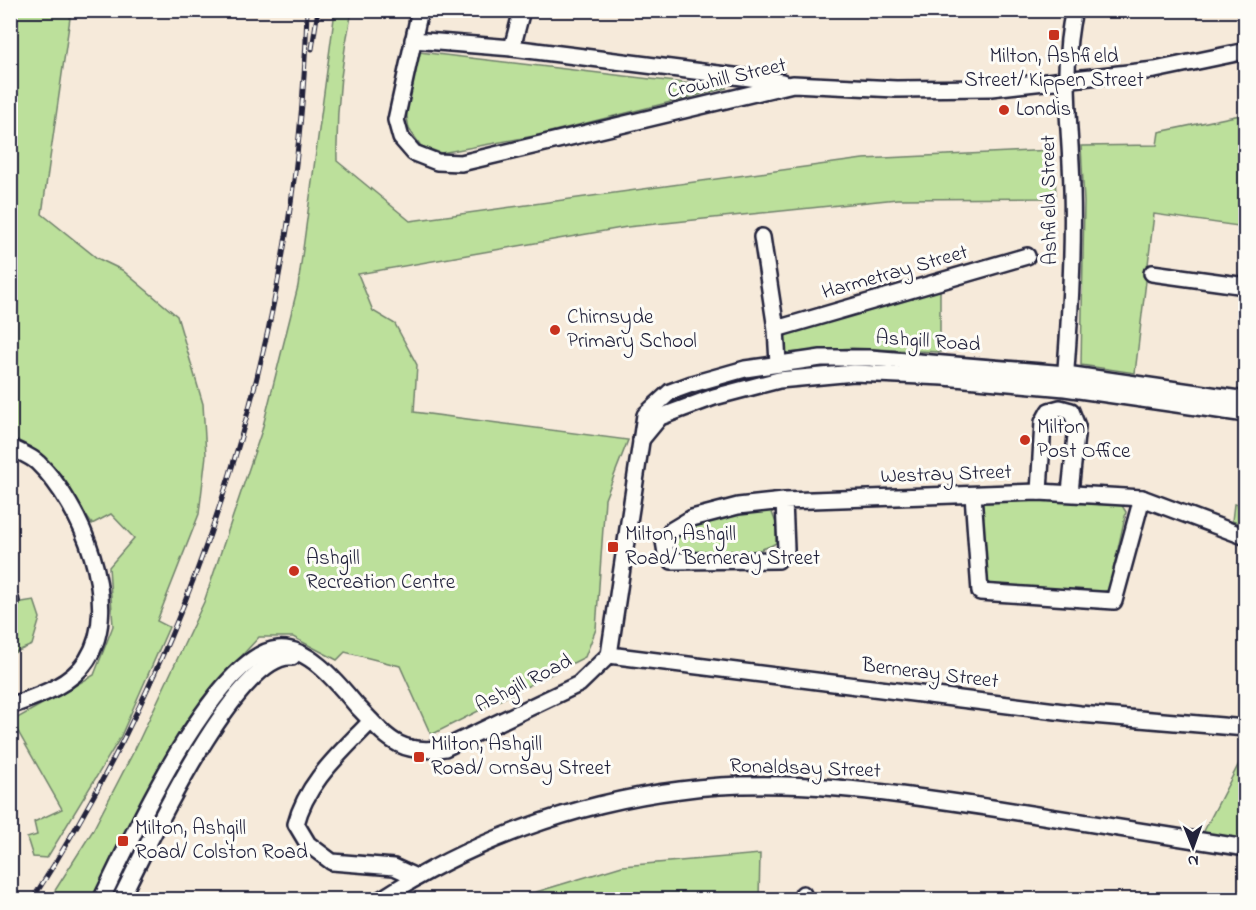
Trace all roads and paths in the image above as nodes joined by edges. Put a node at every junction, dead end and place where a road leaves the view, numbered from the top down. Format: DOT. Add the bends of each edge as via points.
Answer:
graph roads {
  1 [pos="420,10"];
  2 [pos="522,10"];
  3 [pos="1074,10"];
  4 [pos="412,40"];
  5 [pos="512,48"];
  6 [pos="1245,51"];
  7 [pos="1066,78"];
  8 [pos="793,84"];
  9 [pos="762,237"];
  10 [pos="1027,256"];
  11 [pos="1152,273"];
  12 [pos="1245,286"];
  13 [pos="776,329"];
  14 [pos="778,363"];
  15 [pos="1065,381"];
  16 [pos="1245,400"];
  17 [pos="1245,414"];
  18 [pos="640,441"];
  19 [pos="10,447"];
  20 [pos="1039,492"];
  21 [pos="1070,492"];
  22 [pos="973,495"];
  23 [pos="1142,498"];
  24 [pos="784,501"];
  25 [pos="1245,537"];
  26 [pos="609,656"];
  27 [pos="310,658"];
  28 [pos="10,706"];
  29 [pos="371,721"];
  30 [pos="1245,728"];
  31 [pos="1245,848"];
  32 [pos="416,877"];
  33 [pos="101,900"];
  34 [pos="120,900"];
  35 [pos="380,900"];
  1 -- 4 [label="street, Crowhill Street"];
  2 -- 5 [label="street"];
  3 -- 7 [label="street, Ashfield Street"];
  4 -- 5 [label="street"];
  4 -- 8 [label="street, Crowhill Street" via="396,120 401,138 414,153 437,162 461,164"];
  5 -- 8 [label="street"];
  6 -- 7 [label="street, Crowhill Street" via="1155,69"];
  7 -- 8 [label="street, Crowhill Street" via="940,90"];
  7 -- 15 [label="street, Ashfield Street" via="1073,202"];
  9 -- 13 [label="street"];
  10 -- 13 [label="street, Harmetray Street"];
  11 -- 12 [label="street"];
  13 -- 14 [label="street"];
  14 -- 15 [label="street, Ashgill Road" via="870,358"];
  14 -- 18 [label="street, Ashgill Road" via="670,392 645,415"];
  15 -- 16 [label="street, Ashgill Road"];
  15 -- 17 [label="street, Ashgill Road"];
  15 -- 18 [label="street, Ashgill Road" via="854,373 779,380 714,397 660,417"];
  18 -- 26 [label="street, Ashgill Road"];
  19 -- 28 [label="street" via="38,462 68,503 86,535 100,585 99,629 87,660 58,687"];
  20 -- 21 [label="street, Westray Street"];
  20 -- 21 [label="street" via="1043,422 1049,411 1060,408 1071,411 1077,426"];
  20 -- 22 [label="street, Westray Street"];
  21 -- 23 [label="street, Westray Street"];
  22 -- 23 [label="street" via="980,592 1114,601"];
  22 -- 24 [label="street, Westray Street"];
  23 -- 25 [label="street, Westray Street"];
  24 -- 24 [label="street, Westray Street" via="738,506 692,518 672,530 664,541 666,553 672,561 778,560 786,549"];
  26 -- 29 [label="street, Ashgill Road" via="579,684 445,748 423,752 401,746"];
  26 -- 30 [label="street, Berneray Street" via="1080,714"];
  27 -- 29 [label="street, Ashgill Road"];
  27 -- 33 [label="street, Ashgill Road" via="281,648 268,651 247,662 211,703 177,749"];
  27 -- 34 [label="street" via="285,656 263,667 209,732"];
  29 -- 32 [label="street" via="319,776 301,802 296,824 308,844 332,862 394,867"];
  31 -- 32 [label="street, Ronaldsay Street" via="899,793 798,785 728,786 680,789 556,818 484,844"];
  32 -- 35 [label="street, Ronaldsay Street"];
}
